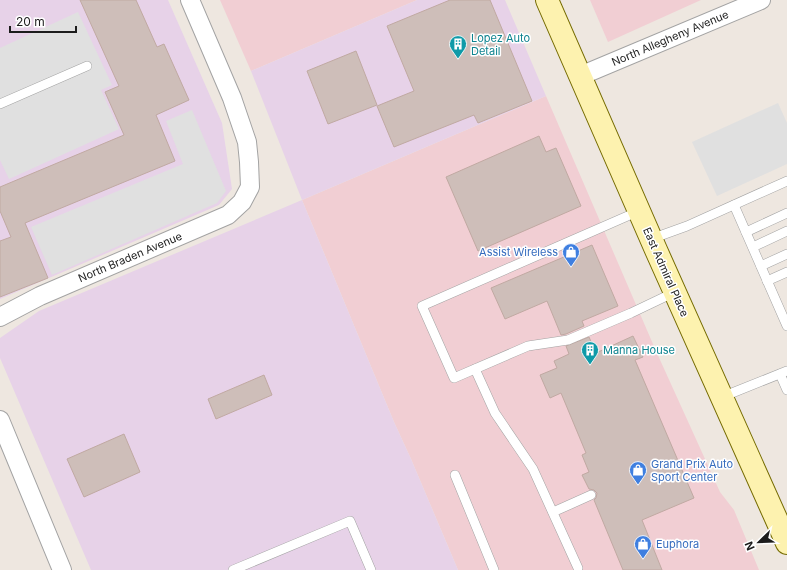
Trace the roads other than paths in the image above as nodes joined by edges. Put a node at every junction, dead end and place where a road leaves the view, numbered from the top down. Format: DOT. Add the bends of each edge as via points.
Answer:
graph roads {
  1 [pos="190,0"];
  2 [pos="548,0"];
  3 [pos="755,1"];
  4 [pos="87,66"];
  5 [pos="580,76"];
  6 [pos="0,104"];
  7 [pos="787,181"];
  8 [pos="734,205"];
  9 [pos="639,211"];
  10 [pos="787,213"];
  11 [pos="787,231"];
  12 [pos="746,232"];
  13 [pos="651,239"];
  14 [pos="752,247"];
  15 [pos="787,254"];
  16 [pos="761,266"];
  17 [pos="787,272"];
  18 [pos="767,281"];
  19 [pos="675,292"];
  20 [pos="0,317"];
  21 [pos="787,326"];
  22 [pos="475,369"];
  23 [pos="784,372"];
  24 [pos="787,390"];
  25 [pos="722,397"];
  26 [pos="0,420"];
  27 [pos="455,476"];
  28 [pos="591,495"];
  29 [pos="553,512"];
  30 [pos="787,543"];
  31 [pos="578,568"];
  32 [pos="62,570"];
  33 [pos="233,570"];
  34 [pos="371,570"];
  35 [pos="494,570"];
  1 -- 20 [label="street, North Braden Avenue" via="239,115 246,142 250,187 242,202 228,215 40,296"];
  2 -- 5 [label="main road, East Admiral Place"];
  3 -- 5 [label="street, North Allegheny Avenue"];
  4 -- 6 [label="lane"];
  5 -- 9 [label="main road, East Admiral Place"];
  7 -- 8 [label="lane"];
  8 -- 12 [label="lane"];
  8 -- 13 [label="lane"];
  9 -- 13 [label="main road, East Admiral Place"];
  9 -- 22 [label="lane" via="422,306 454,378"];
  10 -- 12 [label="lane"];
  11 -- 14 [label="lane"];
  12 -- 14 [label="lane"];
  13 -- 19 [label="main road, East Admiral Place"];
  14 -- 16 [label="lane"];
  15 -- 16 [label="lane"];
  16 -- 18 [label="lane"];
  17 -- 18 [label="lane"];
  18 -- 21 [label="lane"];
  19 -- 22 [label="lane" via="568,340 528,346"];
  19 -- 25 [label="main road, East Admiral Place"];
  22 -- 29 [label="lane" via="495,413 533,469"];
  23 -- 24 [label="lane"];
  23 -- 25 [label="lane"];
  25 -- 30 [label="main road, East Admiral Place" via="779,517"];
  26 -- 32 [label="street"];
  27 -- 35 [label="lane"];
  28 -- 29 [label="lane"];
  29 -- 31 [label="lane"];
  33 -- 34 [label="lane" via="350,521"];
}
